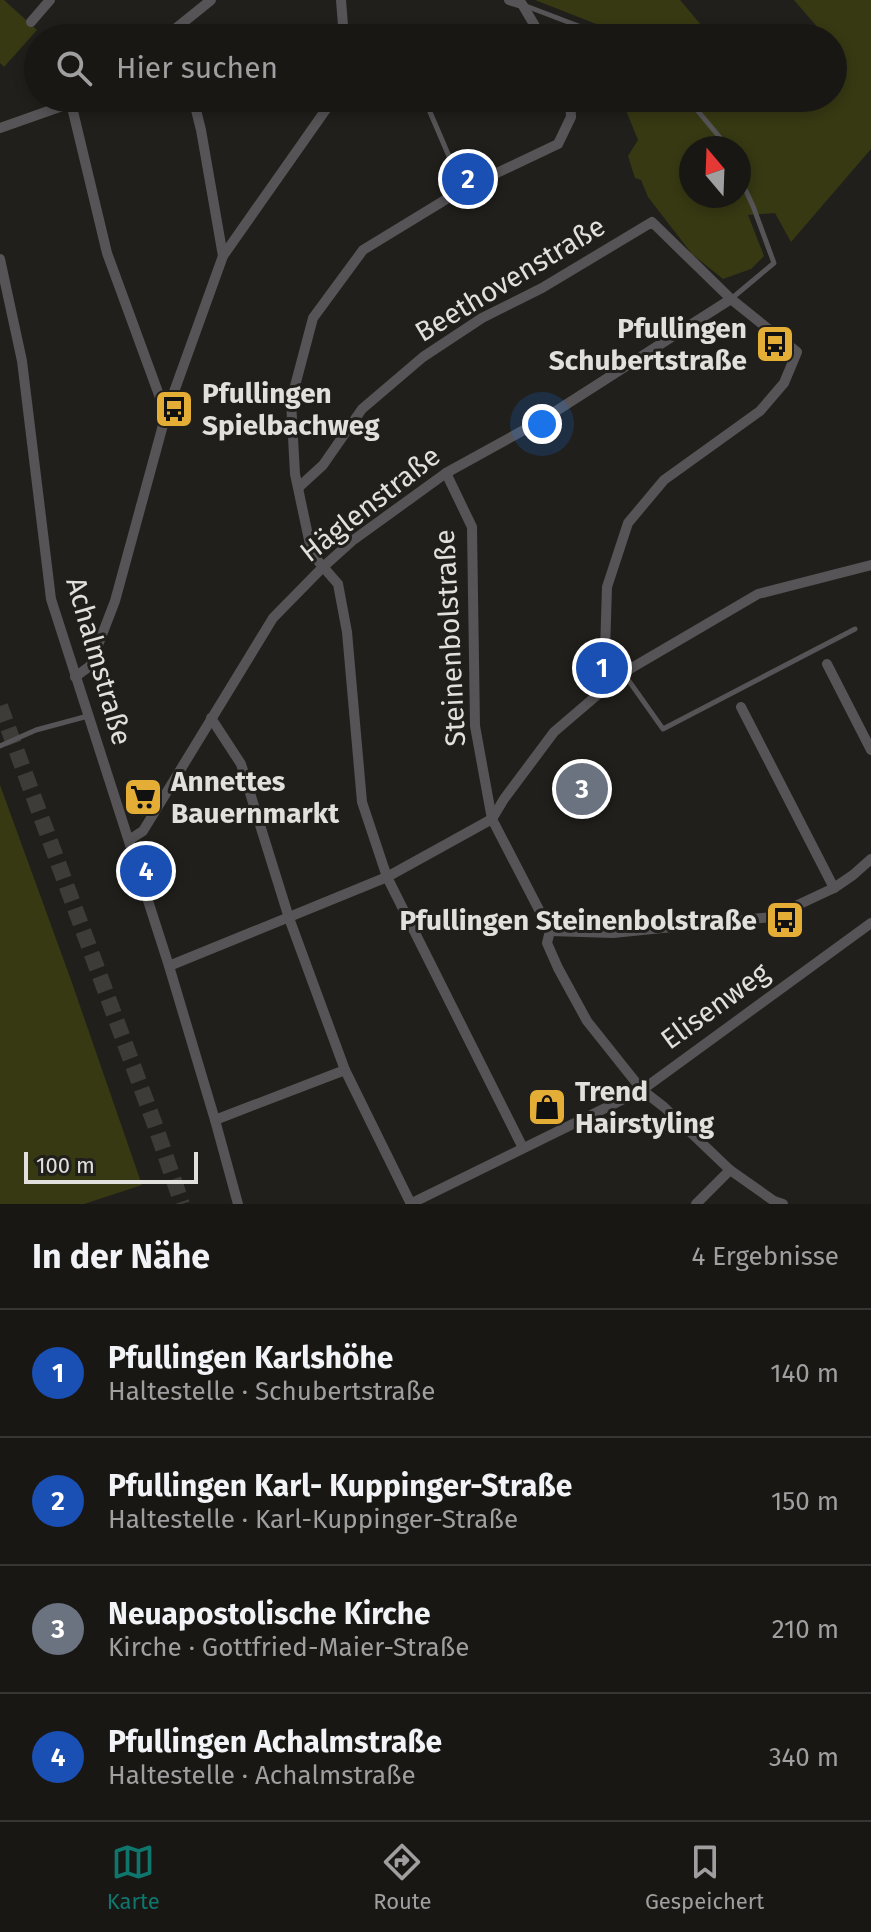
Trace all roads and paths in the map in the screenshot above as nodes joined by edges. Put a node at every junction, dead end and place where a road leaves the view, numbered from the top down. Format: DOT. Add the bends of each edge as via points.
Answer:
graph roads {
  1 [pos="50,0"];
  2 [pos="211,0"];
  3 [pos="341,0"];
  4 [pos="509,0"];
  5 [pos="522,4"];
  6 [pos="31,22"];
  7 [pos="187,24"];
  8 [pos="343,24"];
  9 [pos="534,24"];
  10 [pos="574,24"];
  11 [pos="42,112"];
  12 [pos="77,112"];
  13 [pos="196,112"];
  14 [pos="324,112"];
  15 [pos="430,112"];
  16 [pos="571,112"];
  17 [pos="699,112"];
  18 [pos="0,128"];
  19 [pos="719,136"];
  20 [pos="463,189"];
  21 [pos="751,202"];
  22 [pos="223,256"];
  23 [pos="0,259"];
  24 [pos="731,299"];
  25 [pos="166,414"];
  26 [pos="446,473"];
  27 [pos="299,487"];
  28 [pos="871,565"];
  29 [pos="322,568"];
  30 [pos="855,629"];
  31 [pos="827,664"];
  32 [pos="619,676"];
  33 [pos="75,677"];
  34 [pos="741,707"];
  35 [pos="88,716"];
  36 [pos="211,718"];
  37 [pos="0,746"];
  38 [pos="871,750"];
  39 [pos="492,819"];
  40 [pos="129,840"];
  41 [pos="870,861"];
  42 [pos="387,877"];
  43 [pos="834,888"];
  44 [pos="289,918"];
  45 [pos="871,923"];
  46 [pos="550,931"];
  47 [pos="169,966"];
  48 [pos="345,1070"];
  49 [pos="642,1090"];
  50 [pos="215,1120"];
  51 [pos="523,1148"];
  52 [pos="730,1170"];
  53 [pos="238,1204"];
  54 [pos="410,1204"];
  55 [pos="696,1204"];
  56 [pos="783,1204"];
  1 -- 6 [label="street"];
  2 -- 7 [label="street"];
  3 -- 8 [label="street"];
  4 -- 5 [label="street"];
  5 -- 9 [label="street"];
  5 -- 10 [label="lane"];
  11 -- 18 [label="street"];
  12 -- 25 [label="street" via="107,253"];
  13 -- 22 [label="street"];
  14 -- 22 [label="street"];
  15 -- 20 [label="lane"];
  16 -- 20 [label="street" via="558,144"];
  17 -- 19 [label="lane"];
  20 -- 27 [label="street" via="363,250 313,318 291,401"];
  21 -- 24 [label="lane" via="774,263"];
  22 -- 25 [label="street"];
  23 -- 33 [label="street, Achalmstraße" via="22,361 51,599"];
  24 -- 26 [label="street, Häglenstraße" via="542,420"];
  24 -- 27 [label="street, Beethovenstraße" via="652,222 423,357 362,409 323,465"];
  24 -- 32 [label="street" via="797,352 784,383 760,411 664,480 628,523 607,587 605,651"];
  25 -- 33 [label="street" via="115,601 90,666"];
  26 -- 29 [label="street, Häglenstraße"];
  26 -- 39 [label="street, Steinenbolstraße" via="472,527 475,726"];
  27 -- 29 [label="street" via="312,554"];
  28 -- 32 [label="street" via="758,594"];
  29 -- 36 [label="street, Häglenstraße" via="273,618"];
  29 -- 42 [label="street" via="338,584 362,802"];
  30 -- 32 [label="lane" via="663,729"];
  31 -- 38 [label="street"];
  32 -- 39 [label="street" via="554,732"];
  33 -- 35 [label="street, Achalmstraße"];
  34 -- 43 [label="street"];
  35 -- 37 [label="lane"];
  35 -- 40 [label="street, Achalmstraße"];
  36 -- 40 [label="street, Häglenstraße" via="143,831"];
  36 -- 44 [label="street" via="241,764"];
  39 -- 42 [label="street"];
  39 -- 46 [label="street, Steinenbolstraße"];
  40 -- 47 [label="street, Achalmstraße"];
  41 -- 43 [label="street"];
  42 -- 44 [label="street"];
  42 -- 51 [label="street"];
  43 -- 46 [label="street" via="772,917 613,933"];
  44 -- 47 [label="street"];
  44 -- 48 [label="street"];
  45 -- 49 [label="street, Elisenweg"];
  46 -- 49 [label="street, Steinenbolstraße" via="547,943 587,1021"];
  47 -- 50 [label="street, Achalmstraße"];
  48 -- 50 [label="street"];
  48 -- 54 [label="street"];
  49 -- 51 [label="street, Elisenweg"];
  49 -- 52 [label="street, Steinenbolstraße"];
  50 -- 53 [label="street, Achalmstraße"];
  51 -- 54 [label="street, Elisenweg"];
  52 -- 55 [label="street"];
  52 -- 56 [label="street, Steinenbolstraße"];
}
